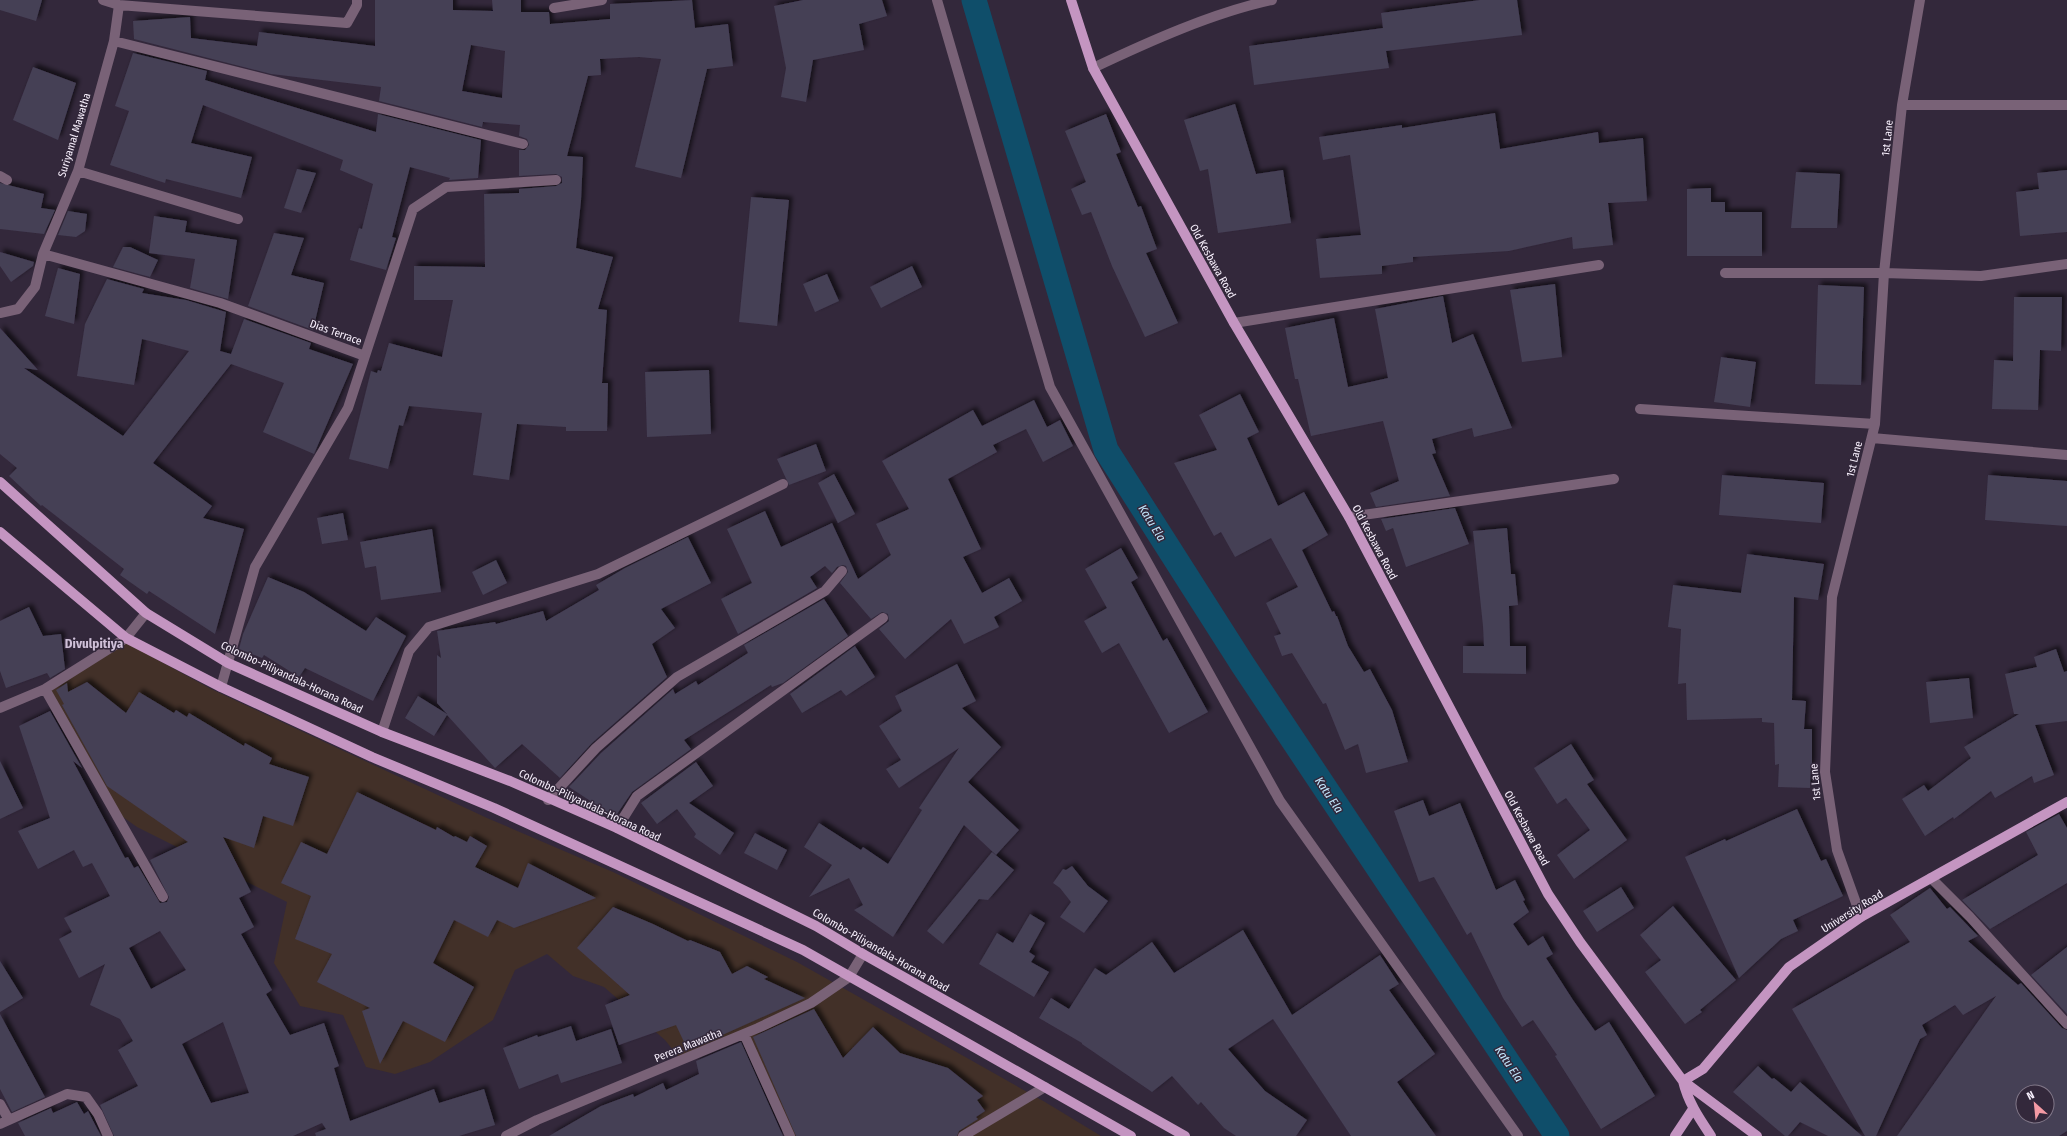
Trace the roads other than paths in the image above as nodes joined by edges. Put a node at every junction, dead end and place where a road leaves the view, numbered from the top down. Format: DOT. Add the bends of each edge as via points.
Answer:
graph roads {
  1 [pos="103,0"];
  2 [pos="357,0"];
  3 [pos="602,0"];
  4 [pos="937,0"];
  5 [pos="1071,0"];
  6 [pos="1272,0"];
  7 [pos="1920,0"];
  8 [pos="1253,2"];
  9 [pos="119,5"];
  10 [pos="554,8"];
  11 [pos="114,41"];
  12 [pos="1093,68"];
  13 [pos="1902,105"];
  14 [pos="2067,105"];
  15 [pos="523,144"];
  16 [pos="78,171"];
  17 [pos="556,180"];
  18 [pos="238,219"];
  19 [pos="43,254"];
  20 [pos="2067,264"];
  21 [pos="1599,265"];
  22 [pos="1725,273"];
  23 [pos="1884,273"];
  24 [pos="0,313"];
  25 [pos="1234,323"];
  26 [pos="365,356"];
  27 [pos="1640,409"];
  28 [pos="1876,424"];
  29 [pos="1872,438"];
  30 [pos="2067,455"];
  31 [pos="1614,479"];
  32 [pos="0,482"];
  33 [pos="784,484"];
  34 [pos="1349,517"];
  35 [pos="0,532"];
  36 [pos="842,571"];
  37 [pos="146,613"];
  38 [pos="883,618"];
  39 [pos="126,638"];
  40 [pos="228,662"];
  41 [pos="221,687"];
  42 [pos="45,689"];
  43 [pos="0,708"];
  44 [pos="382,732"];
  45 [pos="548,800"];
  46 [pos="2067,802"];
  47 [pos="617,828"];
  48 [pos="1931,878"];
  49 [pos="163,897"];
  50 [pos="1861,917"];
  51 [pos="863,954"];
  52 [pos="849,978"];
  53 [pos="2067,1024"];
  54 [pos="744,1034"];
  55 [pos="1683,1081"];
  56 [pos="1045,1087"];
  57 [pos="0,1104"];
  58 [pos="1693,1109"];
  59 [pos="4,1122"];
  60 [pos="108,1136"];
  61 [pos="506,1136"];
  62 [pos="790,1136"];
  63 [pos="963,1136"];
  64 [pos="1131,1136"];
  65 [pos="1185,1136"];
  66 [pos="1518,1136"];
  67 [pos="1675,1136"];
  68 [pos="1711,1136"];
  69 [pos="1757,1136"];
  1 -- 9 [label="street"];
  2 -- 9 [label="street" via="347,23"];
  3 -- 10 [label="street"];
  4 -- 66 [label="street" via="1050,387 1280,800"];
  5 -- 12 [label="main road, Old Kesbawa Road"];
  6 -- 8 [label="street"];
  7 -- 13 [label="street, 1st Lane"];
  8 -- 12 [label="street" via="1153,40"];
  9 -- 11 [label="street, Suriyamal Mawatha"];
  11 -- 15 [label="street"];
  11 -- 16 [label="street, Suriyamal Mawatha"];
  12 -- 25 [label="main road, Old Kesbawa Road"];
  13 -- 14 [label="street"];
  13 -- 23 [label="street, 1st Lane"];
  16 -- 18 [label="street"];
  16 -- 19 [label="street, Suriyamal Mawatha"];
  17 -- 26 [label="street" via="446,187 413,209"];
  19 -- 24 [label="street, Suriyamal Mawatha" via="35,287 18,309"];
  19 -- 26 [label="street, Dias Terrace" via="220,303"];
  20 -- 23 [label="street" via="1981,276"];
  21 -- 25 [label="street"];
  22 -- 23 [label="street"];
  23 -- 28 [label="street, 1st Lane"];
  25 -- 34 [label="main road, Old Kesbawa Road"];
  26 -- 40 [label="street, Dias Terrace" via="348,408 255,567"];
  27 -- 28 [label="street"];
  28 -- 29 [label="street, 1st Lane"];
  29 -- 30 [label="street"];
  29 -- 50 [label="street, 1st Lane" via="1832,597 1825,772 1837,850"];
  31 -- 34 [label="street"];
  32 -- 37 [label="main road, Colombo-Piliyandala-Horana Road"];
  33 -- 44 [label="street" via="598,574 429,628 409,650"];
  34 -- 55 [label="main road, Old Kesbawa Road" via="1548,894 1580,942"];
  35 -- 39 [label="main road"];
  36 -- 45 [label="street" via="825,591 677,677 596,748"];
  37 -- 39 [label="street"];
  37 -- 40 [label="main road, Colombo-Piliyandala-Horana Road"];
  38 -- 47 [label="street" via="637,796"];
  39 -- 41 [label="main road"];
  39 -- 42 [label="street"];
  40 -- 41 [label="street, Dias Terrace"];
  40 -- 44 [label="main road, Colombo-Piliyandala-Horana Road"];
  41 -- 52 [label="main road" via="372,757 494,808 803,950"];
  42 -- 43 [label="street"];
  42 -- 49 [label="street"];
  44 -- 45 [label="main road, Colombo-Piliyandala-Horana Road" via="510,781"];
  45 -- 47 [label="main road, Colombo-Piliyandala-Horana Road"];
  46 -- 48 [label="main road, University Road"];
  47 -- 51 [label="main road, Colombo-Piliyandala-Horana Road" via="816,926"];
  48 -- 50 [label="main road, University Road"];
  48 -- 53 [label="street" via="1970,916"];
  50 -- 55 [label="main road, University Road" via="1789,967 1703,1069"];
  51 -- 52 [label="street, Perera Mawatha"];
  51 -- 65 [label="main road, Colombo-Piliyandala-Horana Road"];
  52 -- 54 [label="street, Perera Mawatha" via="811,1003"];
  52 -- 56 [label="main road"];
  54 -- 61 [label="street, Perera Mawatha" via="537,1120"];
  54 -- 62 [label="street"];
  55 -- 58 [label="main road, Old Kesbawa Road"];
  55 -- 69 [label="main road, Old Kesbawa Road"];
  56 -- 63 [label="street"];
  56 -- 64 [label="main road"];
  57 -- 59 [label="street"];
  58 -- 67 [label="main road"];
  58 -- 68 [label="main road, Old Kesbawa Road"];
  59 -- 60 [label="street" via="67,1094 86,1097 98,1114"];
}
